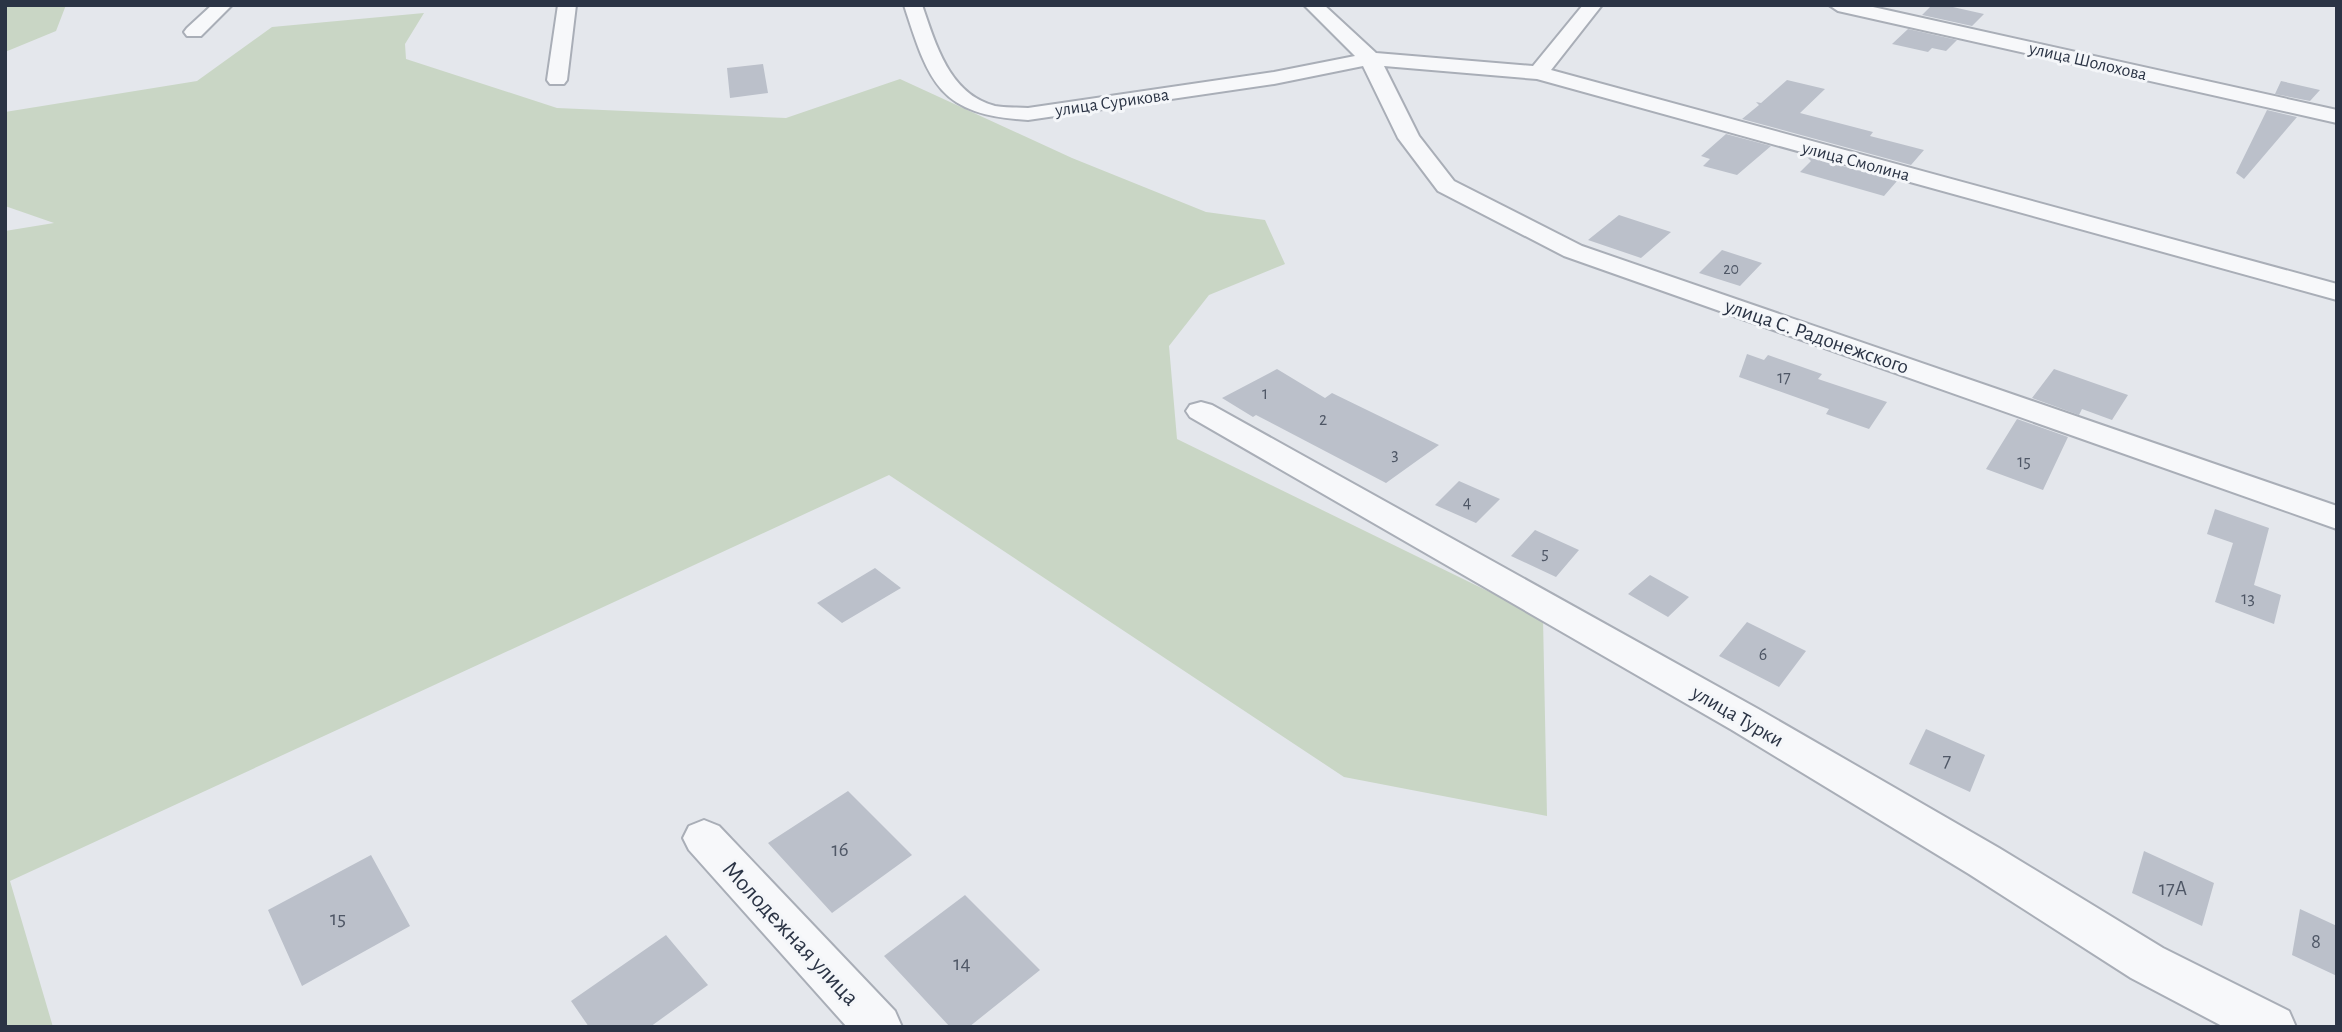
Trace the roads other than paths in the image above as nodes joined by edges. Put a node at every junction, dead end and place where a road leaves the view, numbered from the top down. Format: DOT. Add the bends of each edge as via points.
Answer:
graph roads {
  1 [pos="223,5"];
  2 [pos="567,5"];
  3 [pos="913,5"];
  4 [pos="1313,5"];
  5 [pos="1593,5"];
  6 [pos="1838,5"];
  7 [pos="194,32"];
  8 [pos="1370,59"];
  9 [pos="1538,73"];
  10 [pos="557,80"];
  11 [pos="2337,117"];
  12 [pos="2337,292"];
  13 [pos="1201,411"];
  14 [pos="2337,518"];
  15 [pos="704,838"];
  16 [pos="878,1027"];
  17 [pos="2272,1027"];
  1 -- 7 [label="street"];
  2 -- 10 [label="street"];
  3 -- 8 [label="street, улица Сурикова" via="938,74 952,92 989,111 1028,114 1275,78"];
  4 -- 8 [label="street"];
  5 -- 9 [label="street"];
  6 -- 11 [label="street, улица Шолохова"];
  8 -- 9 [label="street, улица Смолина"];
  8 -- 14 [label="street, улица С. Радонежского" via="1409,138 1446,186 1573,251"];
  9 -- 12 [label="street, улица Смолина"];
  13 -- 17 [label="street, улица Турки" via="1746,720 2147,963"];
  15 -- 16 [label="street, Молодежная улица"];
}
